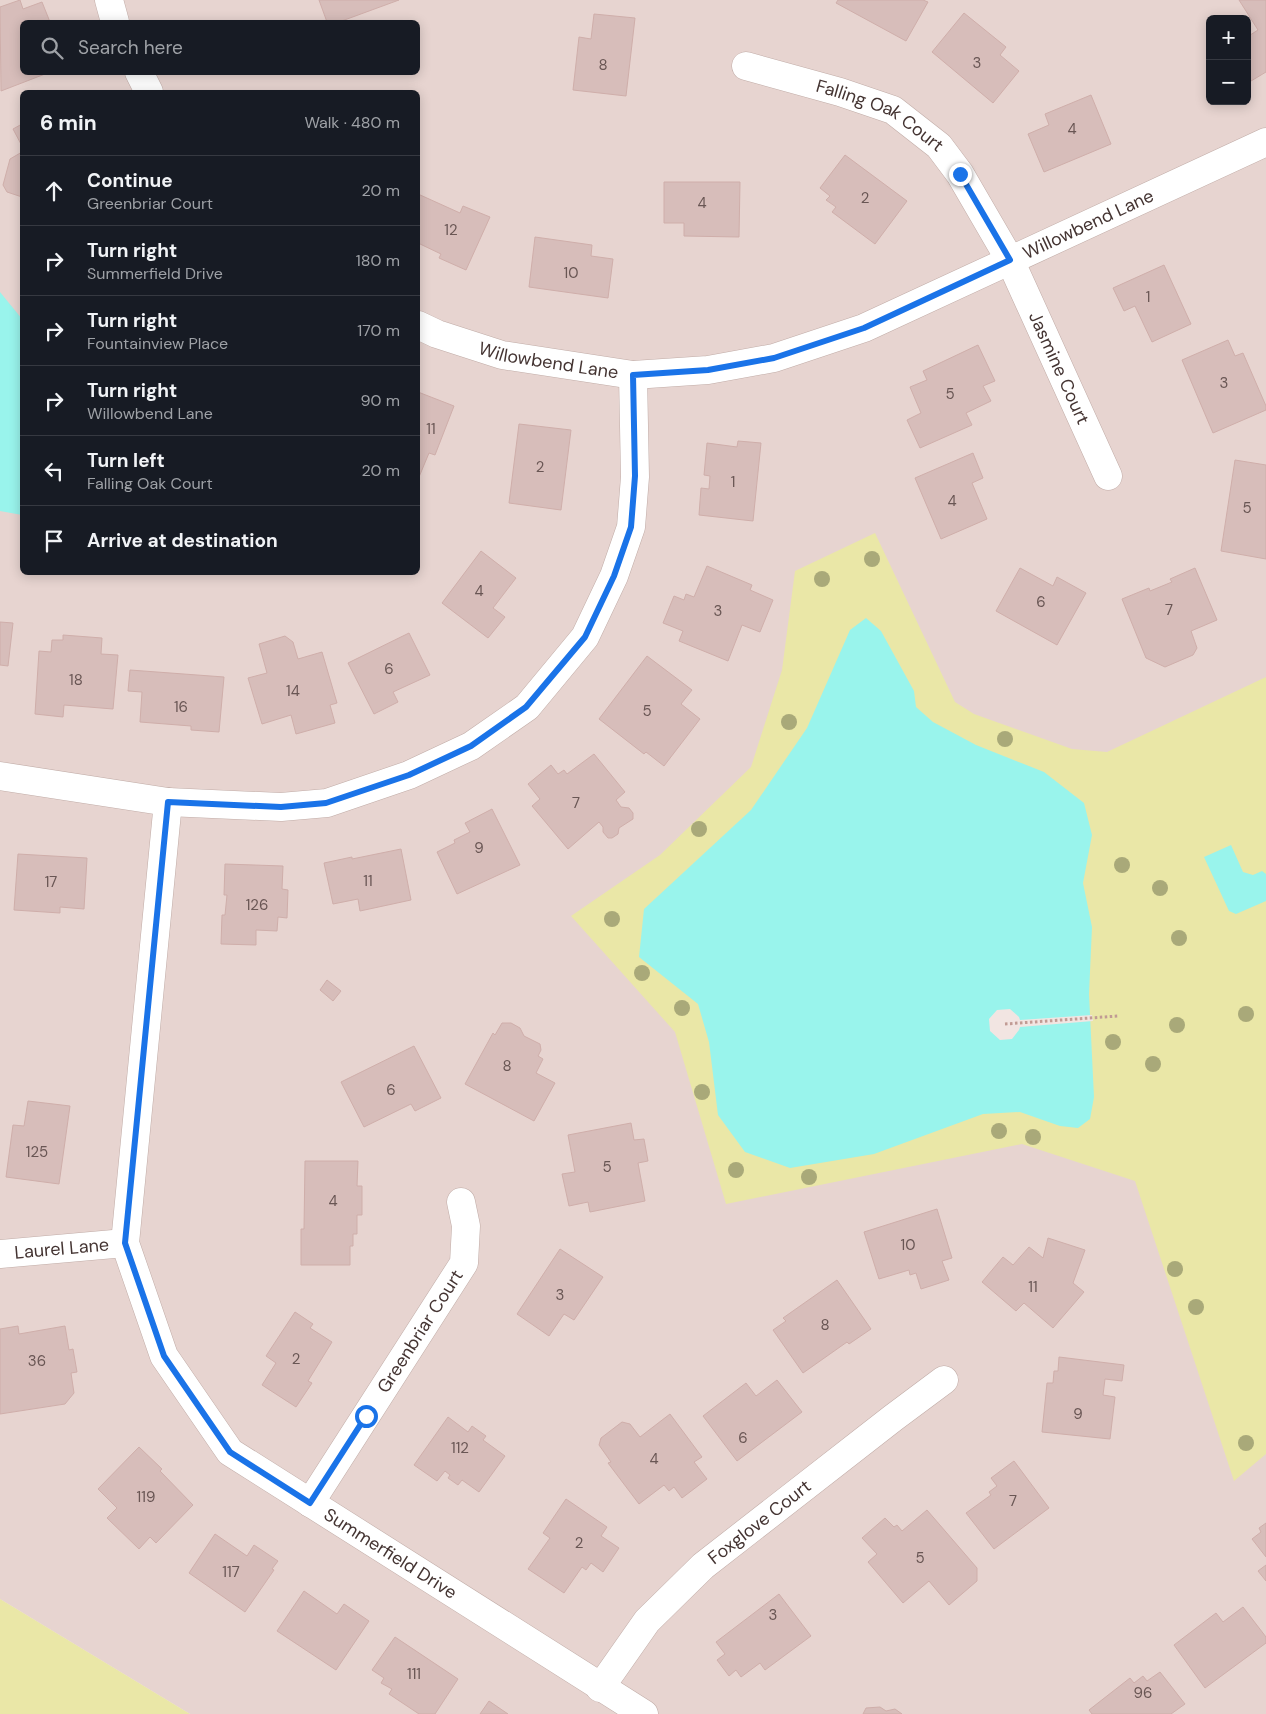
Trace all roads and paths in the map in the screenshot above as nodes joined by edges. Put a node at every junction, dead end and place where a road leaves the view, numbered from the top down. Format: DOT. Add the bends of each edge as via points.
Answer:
graph roads {
  1 [pos="109,0"];
  2 [pos="114,20"];
  3 [pos="746,66"];
  4 [pos="140,75"];
  5 [pos="148,90"];
  6 [pos="1266,142"];
  7 [pos="1010,260"];
  8 [pos="420,326"];
  9 [pos="633,375"];
  10 [pos="1108,476"];
  11 [pos="0,776"];
  12 [pos="168,802"];
  13 [pos="1118,1016"];
  14 [pos="1005,1024"];
  15 [pos="461,1202"];
  16 [pos="125,1243"];
  17 [pos="0,1254"];
  18 [pos="944,1380"];
  19 [pos="310,1503"];
  20 [pos="600,1688"];
  21 [pos="644,1714"];
  1 -- 2 [label="street"];
  3 -- 7 [label="street, Falling Oak Court" via="893,110 939,146 960,174"];
  4 -- 5 [label="street"];
  6 -- 7 [label="street, Willowbend Lane"];
  7 -- 9 [label="street, Willowbend Lane" via="864,328 774,358 708,370"];
  7 -- 10 [label="street, Jasmine Court"];
  8 -- 9 [label="street, Willowbend Lane" via="502,355"];
  9 -- 12 [label="street" via="635,476 631,527 614,576 585,637 526,707 471,746 409,775 326,803 281,807"];
  11 -- 12 [label="street"];
  12 -- 16 [label="street, Summerfield Drive"];
  13 -- 14 [label="path"];
  15 -- 19 [label="street, Greenbriar Court" via="466,1226 464,1263"];
  16 -- 17 [label="street, Laurel Lane"];
  16 -- 19 [label="street, Summerfield Drive" via="164,1356 230,1452"];
  18 -- 20 [label="street, Foxglove Court" via="703,1566 647,1621"];
  19 -- 20 [label="street, Summerfield Drive"];
  20 -- 21 [label="street, Summerfield Drive"];
}
